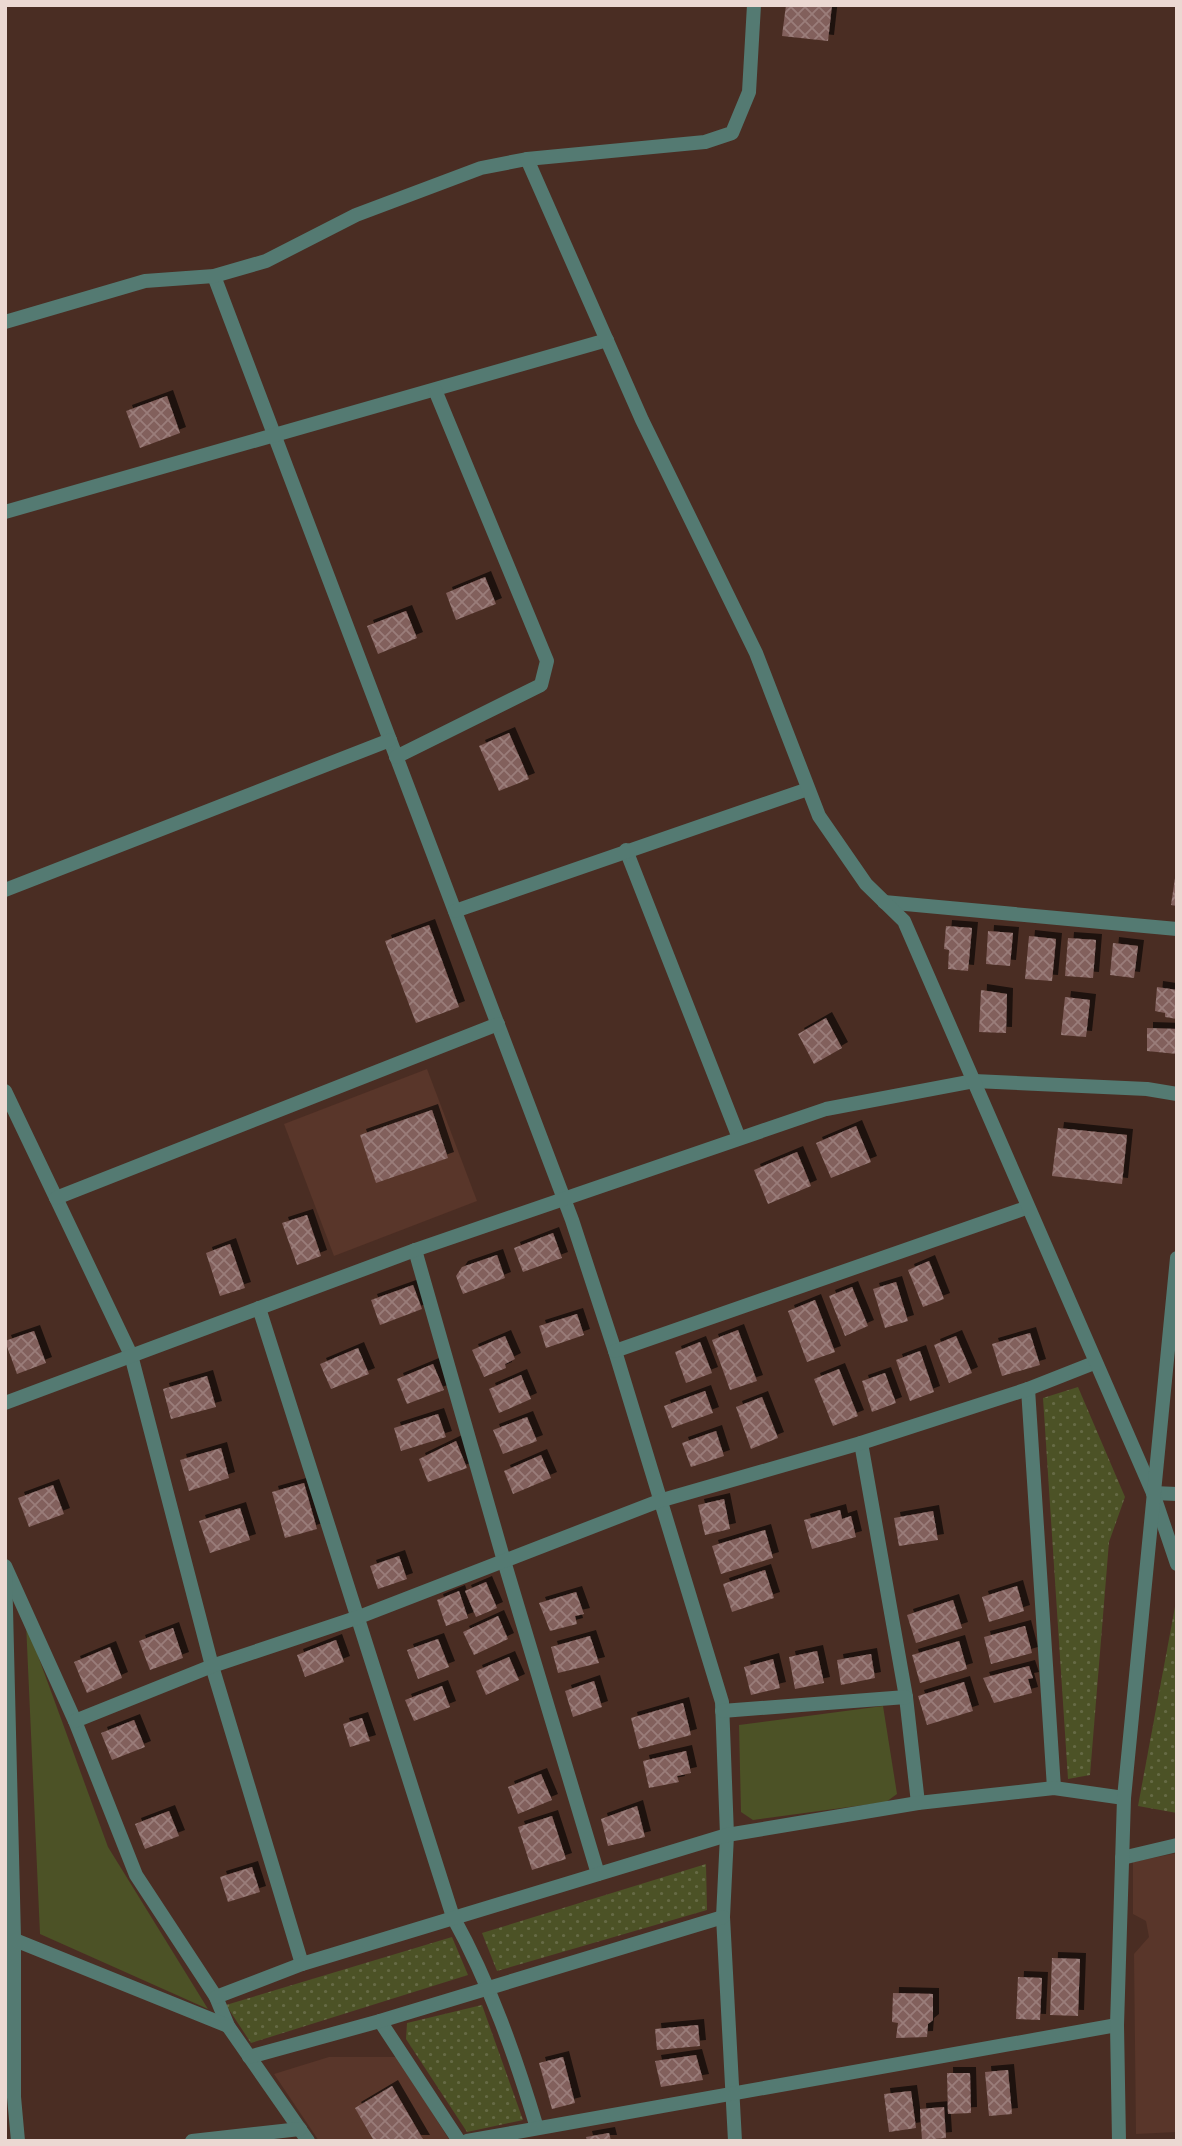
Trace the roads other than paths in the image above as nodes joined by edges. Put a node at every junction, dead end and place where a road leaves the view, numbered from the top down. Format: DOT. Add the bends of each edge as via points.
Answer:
graph roads {
  1 [pos="754,5"];
  2 [pos="527,159"];
  3 [pos="214,276"];
  4 [pos="5,322"];
  5 [pos="607,340"];
  6 [pos="435,390"];
  7 [pos="275,437"];
  8 [pos="5,512"];
  9 [pos="390,740"];
  10 [pos="396,757"];
  11 [pos="808,789"];
  12 [pos="626,850"];
  13 [pos="5,890"];
  14 [pos="884,902"];
  15 [pos="455,911"];
  16 [pos="1177,929"];
  17 [pos="498,1024"];
  18 [pos="974,1081"];
  19 [pos="5,1091"];
  20 [pos="1177,1094"];
  21 [pos="739,1138"];
  22 [pos="564,1197"];
  23 [pos="57,1198"];
  24 [pos="1026,1208"];
  25 [pos="415,1250"];
  26 [pos="1177,1258"];
  27 [pos="1174,1300"];
  28 [pos="259,1308"];
  29 [pos="615,1351"];
  30 [pos="131,1355"];
  31 [pos="1094,1363"];
  32 [pos="1028,1389"];
  33 [pos="5,1403"];
  34 [pos="861,1443"];
  35 [pos="1153,1493"];
  36 [pos="1177,1494"];
  37 [pos="659,1501"];
  38 [pos="504,1561"];
  39 [pos="1177,1564"];
  40 [pos="5,1567"];
  41 [pos="359,1617"];
  42 [pos="212,1666"];
  43 [pos="906,1697"];
  44 [pos="722,1711"];
  45 [pos="75,1721"];
  46 [pos="6,1752"];
  47 [pos="1054,1787"];
  48 [pos="1125,1798"];
  49 [pos="918,1802"];
  50 [pos="727,1835"];
  51 [pos="1177,1844"];
  52 [pos="1122,1858"];
  53 [pos="598,1874"];
  54 [pos="453,1917"];
  55 [pos="723,1917"];
  56 [pos="10,1937"];
  57 [pos="302,1964"];
  58 [pos="488,1986"];
  59 [pos="216,1997"];
  60 [pos="380,2021"];
  61 [pos="228,2025"];
  62 [pos="1117,2025"];
  63 [pos="249,2057"];
  64 [pos="731,2093"];
  65 [pos="10,2096"];
  66 [pos="537,2128"];
  67 [pos="304,2135"];
  68 [pos="18,2141"];
  69 [pos="192,2141"];
  70 [pos="459,2141"];
  71 [pos="467,2141"];
  72 [pos="735,2141"];
  73 [pos="1119,2141"];
  1 -- 2 [label="street" via="749,92 732,133 705,142"];
  2 -- 3 [label="street" via="443,182 356,215 266,261"];
  2 -- 5 [label="street"];
  3 -- 4 [label="street" via="145,281"];
  3 -- 7 [label="street"];
  5 -- 6 [label="street"];
  5 -- 11 [label="street" via="756,653"];
  6 -- 7 [label="street"];
  6 -- 10 [label="street" via="547,661 546,674 541,685"];
  7 -- 8 [label="street"];
  7 -- 9 [label="street"];
  9 -- 10 [label="street"];
  9 -- 13 [label="street"];
  10 -- 15 [label="street"];
  11 -- 12 [label="street"];
  11 -- 14 [label="street" via="819,816 866,884"];
  12 -- 15 [label="street"];
  12 -- 21 [label="street"];
  14 -- 16 [label="street"];
  14 -- 18 [label="street" via="904,921"];
  15 -- 17 [label="street"];
  17 -- 22 [label="street"];
  17 -- 23 [label="street"];
  18 -- 20 [label="street"];
  18 -- 21 [label="street" via="826,1109"];
  18 -- 24 [label="street"];
  19 -- 23 [label="street"];
  21 -- 22 [label="street"];
  22 -- 25 [label="street"];
  22 -- 29 [label="street"];
  23 -- 30 [label="street"];
  24 -- 29 [label="street"];
  24 -- 31 [label="street"];
  25 -- 28 [label="street"];
  25 -- 38 [label="street"];
  26 -- 27 [label="street"];
  27 -- 35 [label="street"];
  28 -- 30 [label="street"];
  28 -- 41 [label="street"];
  29 -- 37 [label="street"];
  30 -- 33 [label="street"];
  30 -- 42 [label="street"];
  31 -- 32 [label="street"];
  31 -- 35 [label="street"];
  32 -- 34 [label="street"];
  32 -- 47 [label="street"];
  34 -- 37 [label="street"];
  34 -- 43 [label="street"];
  35 -- 36 [label="street"];
  35 -- 39 [label="street"];
  35 -- 48 [label="street"];
  37 -- 38 [label="street"];
  37 -- 44 [label="street"];
  38 -- 41 [label="street"];
  38 -- 53 [label="street"];
  40 -- 45 [label="street"];
  40 -- 46 [label="street"];
  41 -- 42 [label="street"];
  41 -- 54 [label="street"];
  42 -- 45 [label="street"];
  42 -- 57 [label="street"];
  43 -- 44 [label="street"];
  43 -- 49 [label="street"];
  44 -- 50 [label="street"];
  45 -- 59 [label="street" via="136,1875"];
  46 -- 56 [label="street"];
  47 -- 48 [label="street"];
  47 -- 49 [label="street"];
  48 -- 52 [label="street"];
  49 -- 50 [label="street"];
  50 -- 53 [label="street"];
  50 -- 55 [label="street"];
  51 -- 52 [label="street"];
  52 -- 62 [label="street"];
  53 -- 54 [label="street"];
  54 -- 57 [label="street"];
  54 -- 58 [label="street"];
  55 -- 58 [label="street"];
  55 -- 64 [label="street"];
  56 -- 61 [label="street"];
  56 -- 65 [label="street"];
  57 -- 59 [label="street"];
  58 -- 60 [label="street"];
  58 -- 66 [label="street"];
  59 -- 61 [label="street"];
  60 -- 63 [label="street"];
  60 -- 70 [label="street"];
  61 -- 63 [label="street"];
  62 -- 64 [label="street"];
  62 -- 73 [label="street"];
  63 -- 67 [label="street"];
  64 -- 66 [label="street"];
  64 -- 72 [label="street"];
  65 -- 68 [label="street"];
  66 -- 71 [label="street"];
  67 -- 69 [label="street"];
}
